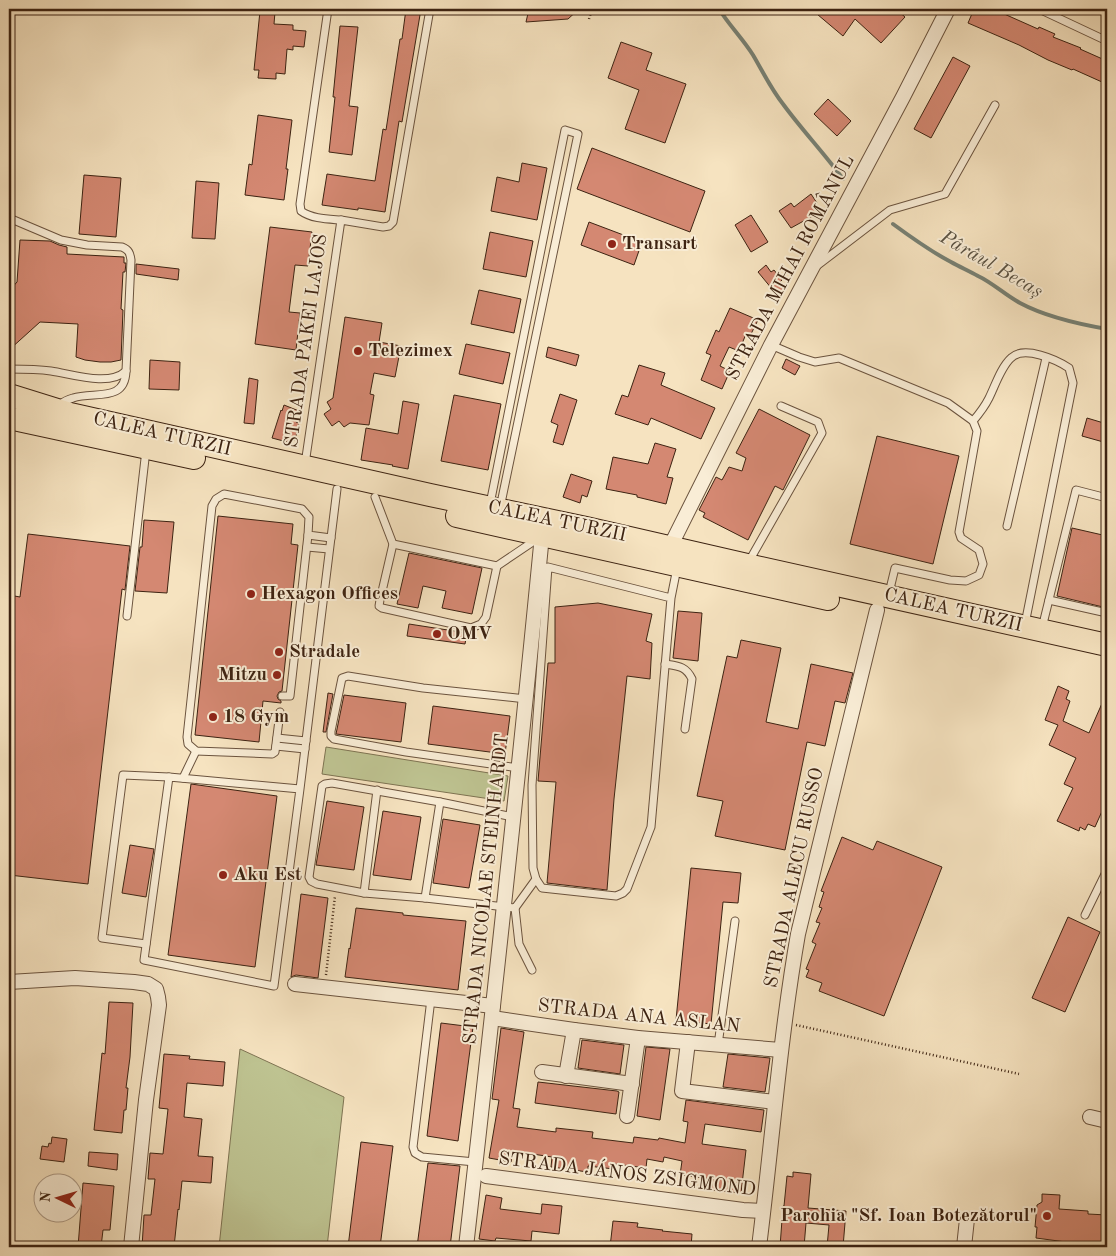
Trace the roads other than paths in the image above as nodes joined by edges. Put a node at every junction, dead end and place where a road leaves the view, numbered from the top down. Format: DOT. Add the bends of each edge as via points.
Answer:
graph roads {
  1 [pos="328,9"];
  2 [pos="430,9"];
  3 [pos="948,9"];
  4 [pos="1039,9"];
  5 [pos="1107,41"];
  6 [pos="995,104"];
  7 [pos="9,218"];
  8 [pos="341,220"];
  9 [pos="811,269"];
  10 [pos="771,345"];
  11 [pos="1046,358"];
  12 [pos="9,369"];
  13 [pos="126,371"];
  14 [pos="9,395"];
  15 [pos="781,406"];
  16 [pos="54,410"];
  17 [pos="9,418"];
  18 [pos="973,421"];
  19 [pos="147,447"];
  20 [pos="304,466"];
  21 [pos="337,489"];
  22 [pos="375,497"];
  23 [pos="1107,498"];
  24 [pos="494,508"];
  25 [pos="1007,526"];
  26 [pos="542,535"];
  27 [pos="308,536"];
  28 [pos="331,538"];
  29 [pos="393,544"];
  30 [pos="307,547"];
  31 [pos="329,549"];
  32 [pos="674,556"];
  33 [pos="746,565"];
  34 [pos="497,566"];
  35 [pos="671,598"];
  36 [pos="1049,600"];
  37 [pos="883,603"];
  38 [pos="1107,613"];
  39 [pos="127,616"];
  40 [pos="1033,629"];
  41 [pos="1107,645"];
  42 [pos="1107,661"];
  43 [pos="665,664"];
  44 [pos="282,696"];
  45 [pos="526,699"];
  46 [pos="280,712"];
  47 [pos="685,729"];
  48 [pos="277,738"];
  49 [pos="306,740"];
  50 [pos="276,746"];
  51 [pos="305,749"];
  52 [pos="196,751"];
  53 [pos="520,768"];
  54 [pos="169,776"];
  55 [pos="183,778"];
  56 [pos="300,789"];
  57 [pos="377,790"];
  58 [pos="440,802"];
  59 [pos="513,817"];
  60 [pos="1107,870"];
  61 [pos="536,880"];
  62 [pos="364,893"];
  63 [pos="426,898"];
  64 [pos="509,907"];
  65 [pos="1085,915"];
  66 [pos="735,921"];
  67 [pos="146,944"];
  68 [pos="532,970"];
  69 [pos="9,982"];
  70 [pos="295,984"];
  71 [pos="431,999"];
  72 [pos="493,1012"];
  73 [pos="574,1030"];
  74 [pos="638,1038"];
  75 [pos="688,1042"];
  76 [pos="718,1045"];
  77 [pos="781,1050"];
  78 [pos="542,1072"];
  79 [pos="566,1076"];
  80 [pos="632,1084"];
  81 [pos="775,1102"];
  82 [pos="627,1116"];
  83 [pos="1090,1117"];
  84 [pos="1107,1120"];
  85 [pos="475,1162"];
  86 [pos="486,1176"];
  87 [pos="763,1211"];
  88 [pos="967,1218"];
  89 [pos="130,1247"];
  90 [pos="466,1247"];
  91 [pos="758,1247"];
  92 [pos="964,1247"];
  1 -- 8 [label="lane" via="300,204 302,211 311,216"];
  2 -- 8 [label="lane, STRADA PAKEI LAJOS" via="393,222 383,227"];
  3 -- 9 [label="street, STRADA MIHAI ROMÂNUL"];
  4 -- 5 [label="lane"];
  6 -- 9 [label="lane" via="945,194 890,210"];
  7 -- 13 [label="lane" via="61,240 122,247 130,253"];
  8 -- 20 [label="lane, STRADA PAKEI LAJOS"];
  9 -- 10 [label="street, STRADA MIHAI ROMÂNUL"];
  10 -- 18 [label="lane" via="815,362 839,358 948,403"];
  10 -- 32 [label="street, STRADA MIHAI ROMÂNUL"];
  11 -- 18 [label="lane" via="1023,353 1012,356 988,401"];
  11 -- 25 [label="lane"];
  11 -- 40 [label="lane" via="1069,368 1073,383"];
  12 -- 13 [label="lane" via="110,378"];
  13 -- 16 [label="lane" via="124,384 118,391 74,397"];
  14 -- 16 [label="main road, CALEA TURZII"];
  15 -- 33 [label="lane" via="818,422 822,433"];
  16 -- 20 [label="main road, CALEA TURZII"];
  17 -- 19 [label="main road, CALEA TURZII"];
  18 -- 37 [label="lane" via="977,431 959,532 961,538 979,550 983,564 979,575 966,581 950,580 896,568"];
  19 -- 21 [label="main road, CALEA TURZII"];
  19 -- 39 [label="lane"];
  20 -- 24 [label="main road, CALEA TURZII"];
  21 -- 22 [label="main road, CALEA TURZII"];
  21 -- 28 [label="lane"];
  22 -- 26 [label="main road, CALEA TURZII"];
  22 -- 29 [label="lane"];
  23 -- 36 [label="lane" via="1076,490"];
  24 -- 24 [label="lane" via="578,134 565,130"];
  24 -- 32 [label="main road, CALEA TURZII"];
  26 -- 32 [label="main road, CALEA TURZII"];
  26 -- 34 [label="lane"];
  26 -- 45 [label="street, STRADA NICOLAE STEINHARDT"];
  27 -- 28 [label="lane"];
  27 -- 30 [label="lane"];
  27 -- 52 [label="lane" via="309,517 302,509 224,494 212,506 201,642 187,737 188,744"];
  28 -- 31 [label="lane"];
  29 -- 34 [label="lane"];
  29 -- 34 [label="lane" via="379,606 471,628 481,624 486,617"];
  30 -- 31 [label="lane"];
  30 -- 44 [label="lane" via="290,696"];
  31 -- 49 [label="lane"];
  32 -- 33 [label="main road, CALEA TURZII"];
  32 -- 35 [label="lane"];
  32 -- 37 [label="main road, CALEA TURZII"];
  33 -- 37 [label="main road, CALEA TURZII"];
  35 -- 43 [label="lane"];
  35 -- 61 [label="lane" via="548,567 532,785"];
  36 -- 38 [label="lane"];
  36 -- 40 [label="lane"];
  37 -- 40 [label="main road, CALEA TURZII"];
  37 -- 42 [label="main road, CALEA TURZII"];
  37 -- 77 [label="street, STRADA ALECU RUSSO" via="798,934"];
  40 -- 41 [label="main road, CALEA TURZII"];
  43 -- 47 [label="lane" via="689,671 692,679"];
  43 -- 61 [label="lane" via="651,827 627,889 616,896 542,888"];
  45 -- 53 [label="street, STRADA NICOLAE STEINHARDT"];
  45 -- 53 [label="lane" via="348,676 342,678 331,732 334,739"];
  46 -- 48 [label="lane"];
  48 -- 49 [label="lane"];
  48 -- 50 [label="lane"];
  49 -- 51 [label="lane"];
  50 -- 51 [label="lane"];
  50 -- 52 [label="lane" via="272,754"];
  51 -- 56 [label="lane"];
  52 -- 55 [label="lane"];
  53 -- 59 [label="street, STRADA NICOLAE STEINHARDT"];
  54 -- 55 [label="lane"];
  54 -- 67 [label="lane"];
  54 -- 67 [label="lane" via="123,775 102,938"];
  55 -- 56 [label="lane"];
  56 -- 67 [label="lane" via="274,986 144,960"];
  57 -- 58 [label="lane"];
  57 -- 62 [label="lane"];
  57 -- 62 [label="lane" via="332,783 322,786 309,877 317,884"];
  58 -- 59 [label="lane"];
  58 -- 63 [label="lane"];
  59 -- 64 [label="street, STRADA NICOLAE STEINHARDT"];
  60 -- 65 [label="lane"];
  61 -- 64 [label="lane"];
  62 -- 63 [label="lane"];
  63 -- 64 [label="lane"];
  64 -- 68 [label="lane" via="519,944"];
  64 -- 72 [label="street, STRADA NICOLAE STEINHARDT"];
  66 -- 76 [label="lane"];
  69 -- 89 [label="street" via="75,978 119,980 148,984 156,989 159,1005"];
  70 -- 71 [label="street, STRADA ANA ASLAN"];
  71 -- 72 [label="street, STRADA ANA ASLAN"];
  71 -- 85 [label="lane" via="413,1146 415,1153 422,1158"];
  72 -- 73 [label="street, STRADA ANA ASLAN"];
  72 -- 85 [label="street, STRADA NICOLAE STEINHARDT"];
  73 -- 74 [label="street, STRADA ANA ASLAN"];
  73 -- 79 [label="street"];
  74 -- 75 [label="street, STRADA ANA ASLAN"];
  74 -- 80 [label="street"];
  75 -- 76 [label="street, STRADA ANA ASLAN"];
  75 -- 81 [label="street" via="682,1092"];
  76 -- 77 [label="street, STRADA ANA ASLAN"];
  77 -- 81 [label="street, STRADA ALECU RUSSO"];
  78 -- 79 [label="street"];
  79 -- 80 [label="street"];
  80 -- 82 [label="street"];
  81 -- 87 [label="street, STRADA ALECU RUSSO"];
  83 -- 84 [label="street"];
  85 -- 90 [label="street, STRADA NICOLAE STEINHARDT"];
  86 -- 87 [label="street, STRADA JÁNOS ZSIGMOND"];
  87 -- 91 [label="street, STRADA ALECU RUSSO"];
  88 -- 92 [label="street"];
}
